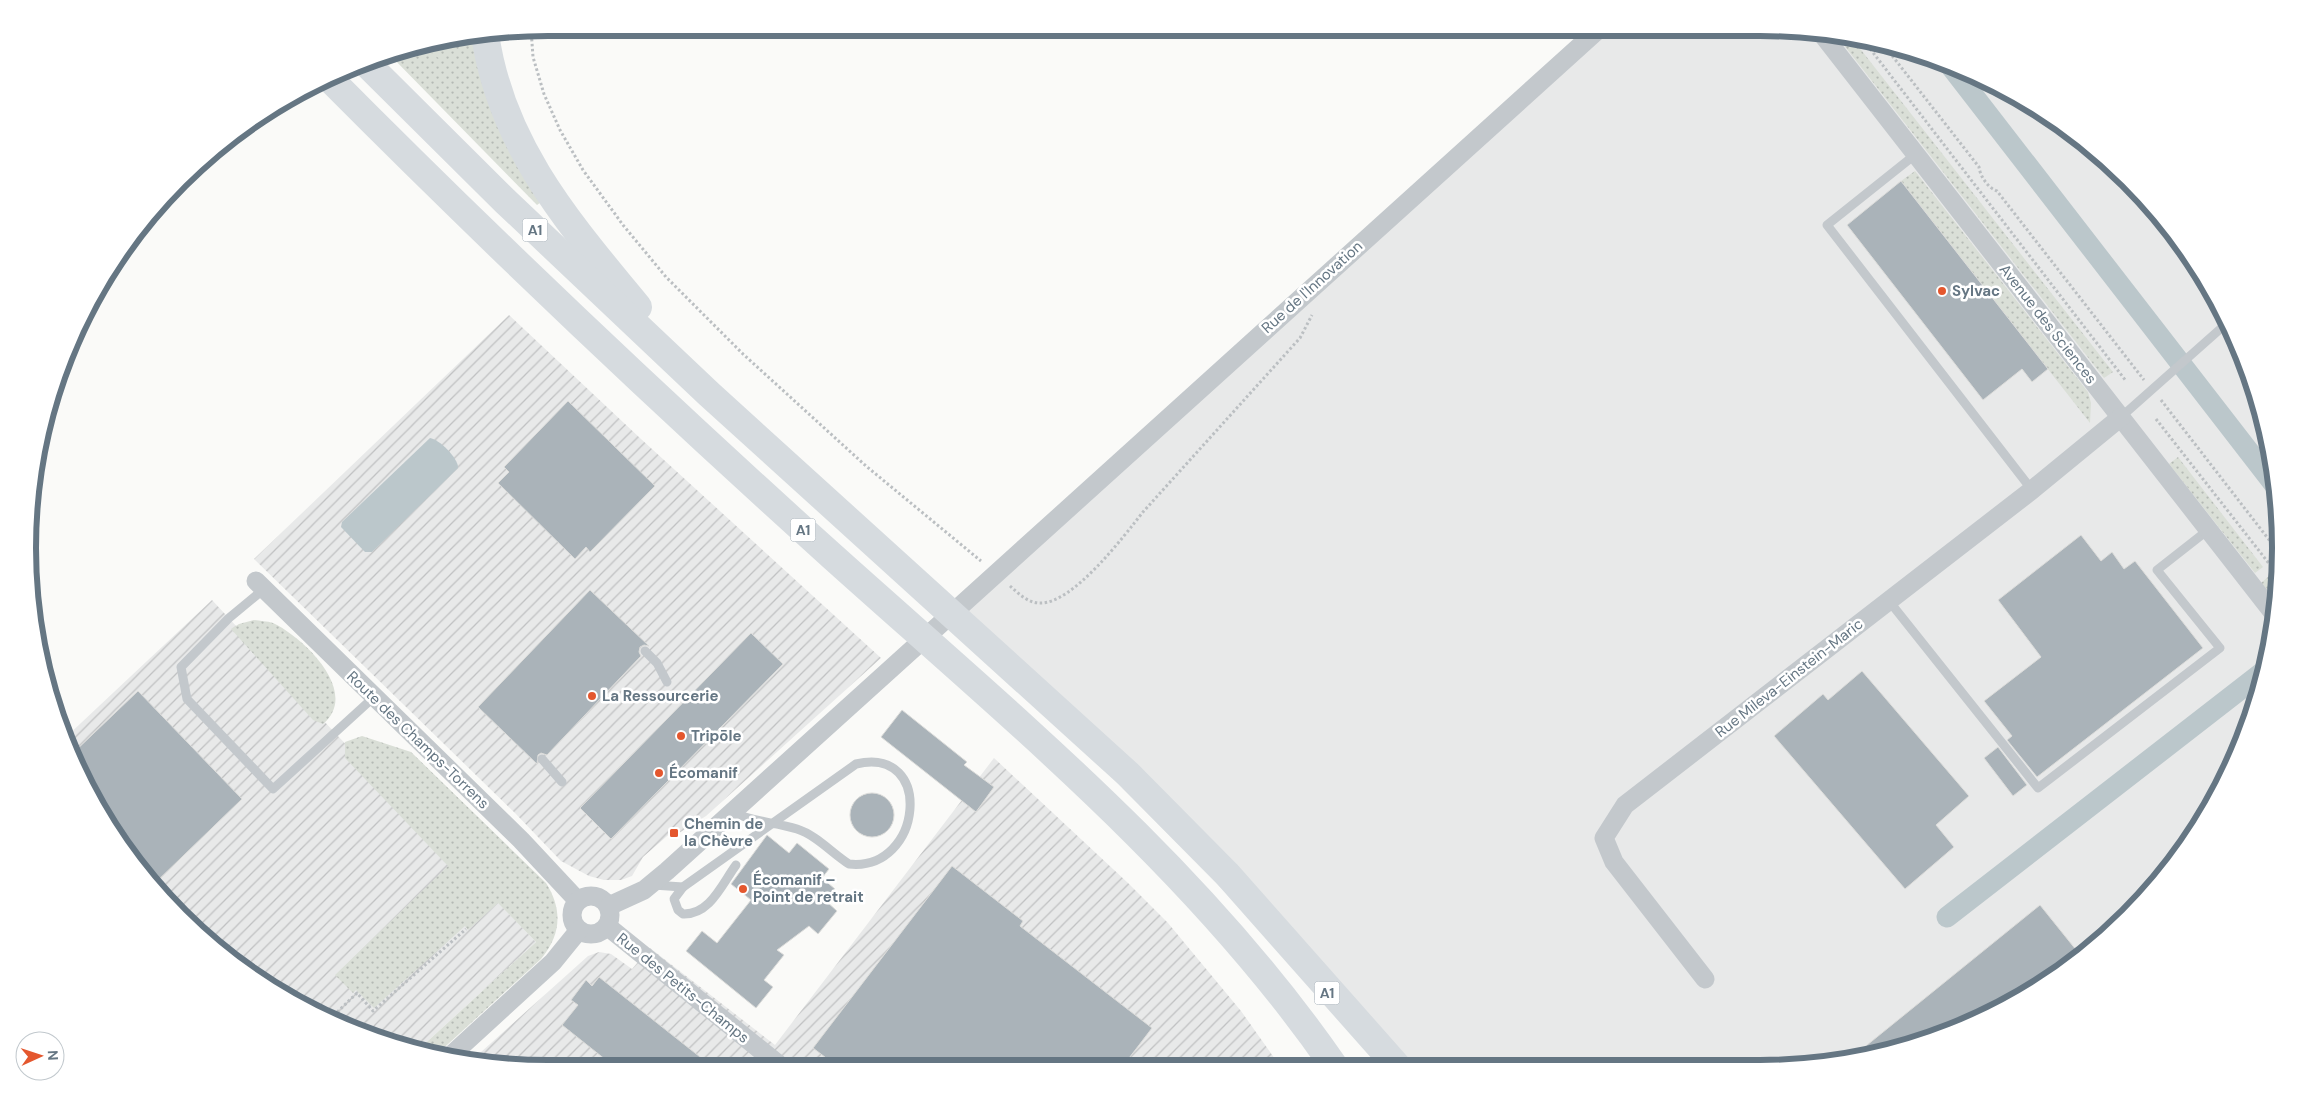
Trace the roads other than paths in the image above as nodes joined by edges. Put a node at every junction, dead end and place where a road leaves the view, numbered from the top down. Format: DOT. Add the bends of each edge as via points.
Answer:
graph roads {
  1 [pos="1591,36"];
  2 [pos="486,40"];
  3 [pos="1828,41"];
  4 [pos="371,68"];
  5 [pos="335,83"];
  6 [pos="1916,154"];
  7 [pos="2222,328"];
  8 [pos="709,394"];
  9 [pos="2121,417"];
  10 [pos="2032,490"];
  11 [pos="2208,530"];
  12 [pos="260,585"];
  13 [pos="1889,601"];
  14 [pos="2268,606"];
  15 [pos="645,651"];
  16 [pos="667,682"];
  17 [pos="374,697"];
  18 [pos="542,759"];
  19 [pos="562,782"];
  20 [pos="732,812"];
  21 [pos="773,823"];
  22 [pos="736,865"];
  23 [pos="650,884"];
  24 [pos="683,887"];
  25 [pos="578,901"];
  26 [pos="609,906"];
  27 [pos="1270,923"];
  28 [pos="607,926"];
  29 [pos="579,930"];
  30 [pos="1705,979"];
  31 [pos="1274,984"];
  32 [pos="455,1051"];
  33 [pos="773,1060"];
  34 [pos="1318,1060"];
  35 [pos="1330,1060"];
  36 [pos="1376,1060"];
  37 [pos="1392,1060"];
  1 -- 20 [label="street, Rue de l'Innovation"];
  2 -- 8 [label="highway" via="505,110 547,192"];
  3 -- 6 [label="street, Avenue des Sciences"];
  4 -- 8 [label="highway, A1"];
  5 -- 31 [label="highway, A1" via="485,232 651,389 1099,797 1179,875"];
  6 -- 9 [label="street, Avenue des Sciences"];
  6 -- 10 [label="lane" via="1827,225"];
  7 -- 9 [label="lane"];
  8 -- 27 [label="highway, A1" via="1128,774 1227,874"];
  9 -- 10 [label="street, Rue Mileva-Einstein-Maric"];
  9 -- 11 [label="street, Avenue des Sciences"];
  10 -- 13 [label="street, Rue Mileva-Einstein-Maric"];
  11 -- 13 [label="lane" via="2157,570 2220,648 2038,788"];
  11 -- 14 [label="street, Avenue des Sciences"];
  12 -- 17 [label="street, Route des Champs-Torrens"];
  12 -- 17 [label="lane" via="181,667 187,699 273,789"];
  13 -- 30 [label="street, Rue Mileva-Einstein-Maric" via="1625,805 1604,838 1614,862"];
  15 -- 16 [label="lane" via="657,663"];
  17 -- 25 [label="street, Route des Champs-Torrens" via="549,868"];
  18 -- 19 [label="lane"];
  20 -- 21 [label="lane" via="744,818"];
  20 -- 23 [label="street"];
  21 -- 21 [label="lane" via="856,764 869,761 881,763 902,776 912,805 902,836 885,856 859,865 849,864 798,829"];
  21 -- 24 [label="lane"];
  22 -- 24 [label="lane" via="705,908 693,914 683,914 675,904 674,899"];
  23 -- 24 [label="lane"];
  23 -- 26 [label="street"];
  25 -- 26 [label="street" via="598,896"];
  25 -- 29 [label="street" via="572,916"];
  26 -- 28 [label="street" via="611,913"];
  27 -- 36 [label="highway, A1" via="1347,1018"];
  27 -- 37 [label="highway"];
  28 -- 29 [label="street" via="594,934"];
  28 -- 33 [label="street, Rue des Petits-Champs"];
  29 -- 32 [label="street" via="554,962"];
  31 -- 34 [label="highway"];
  31 -- 35 [label="highway, A1"];
}
